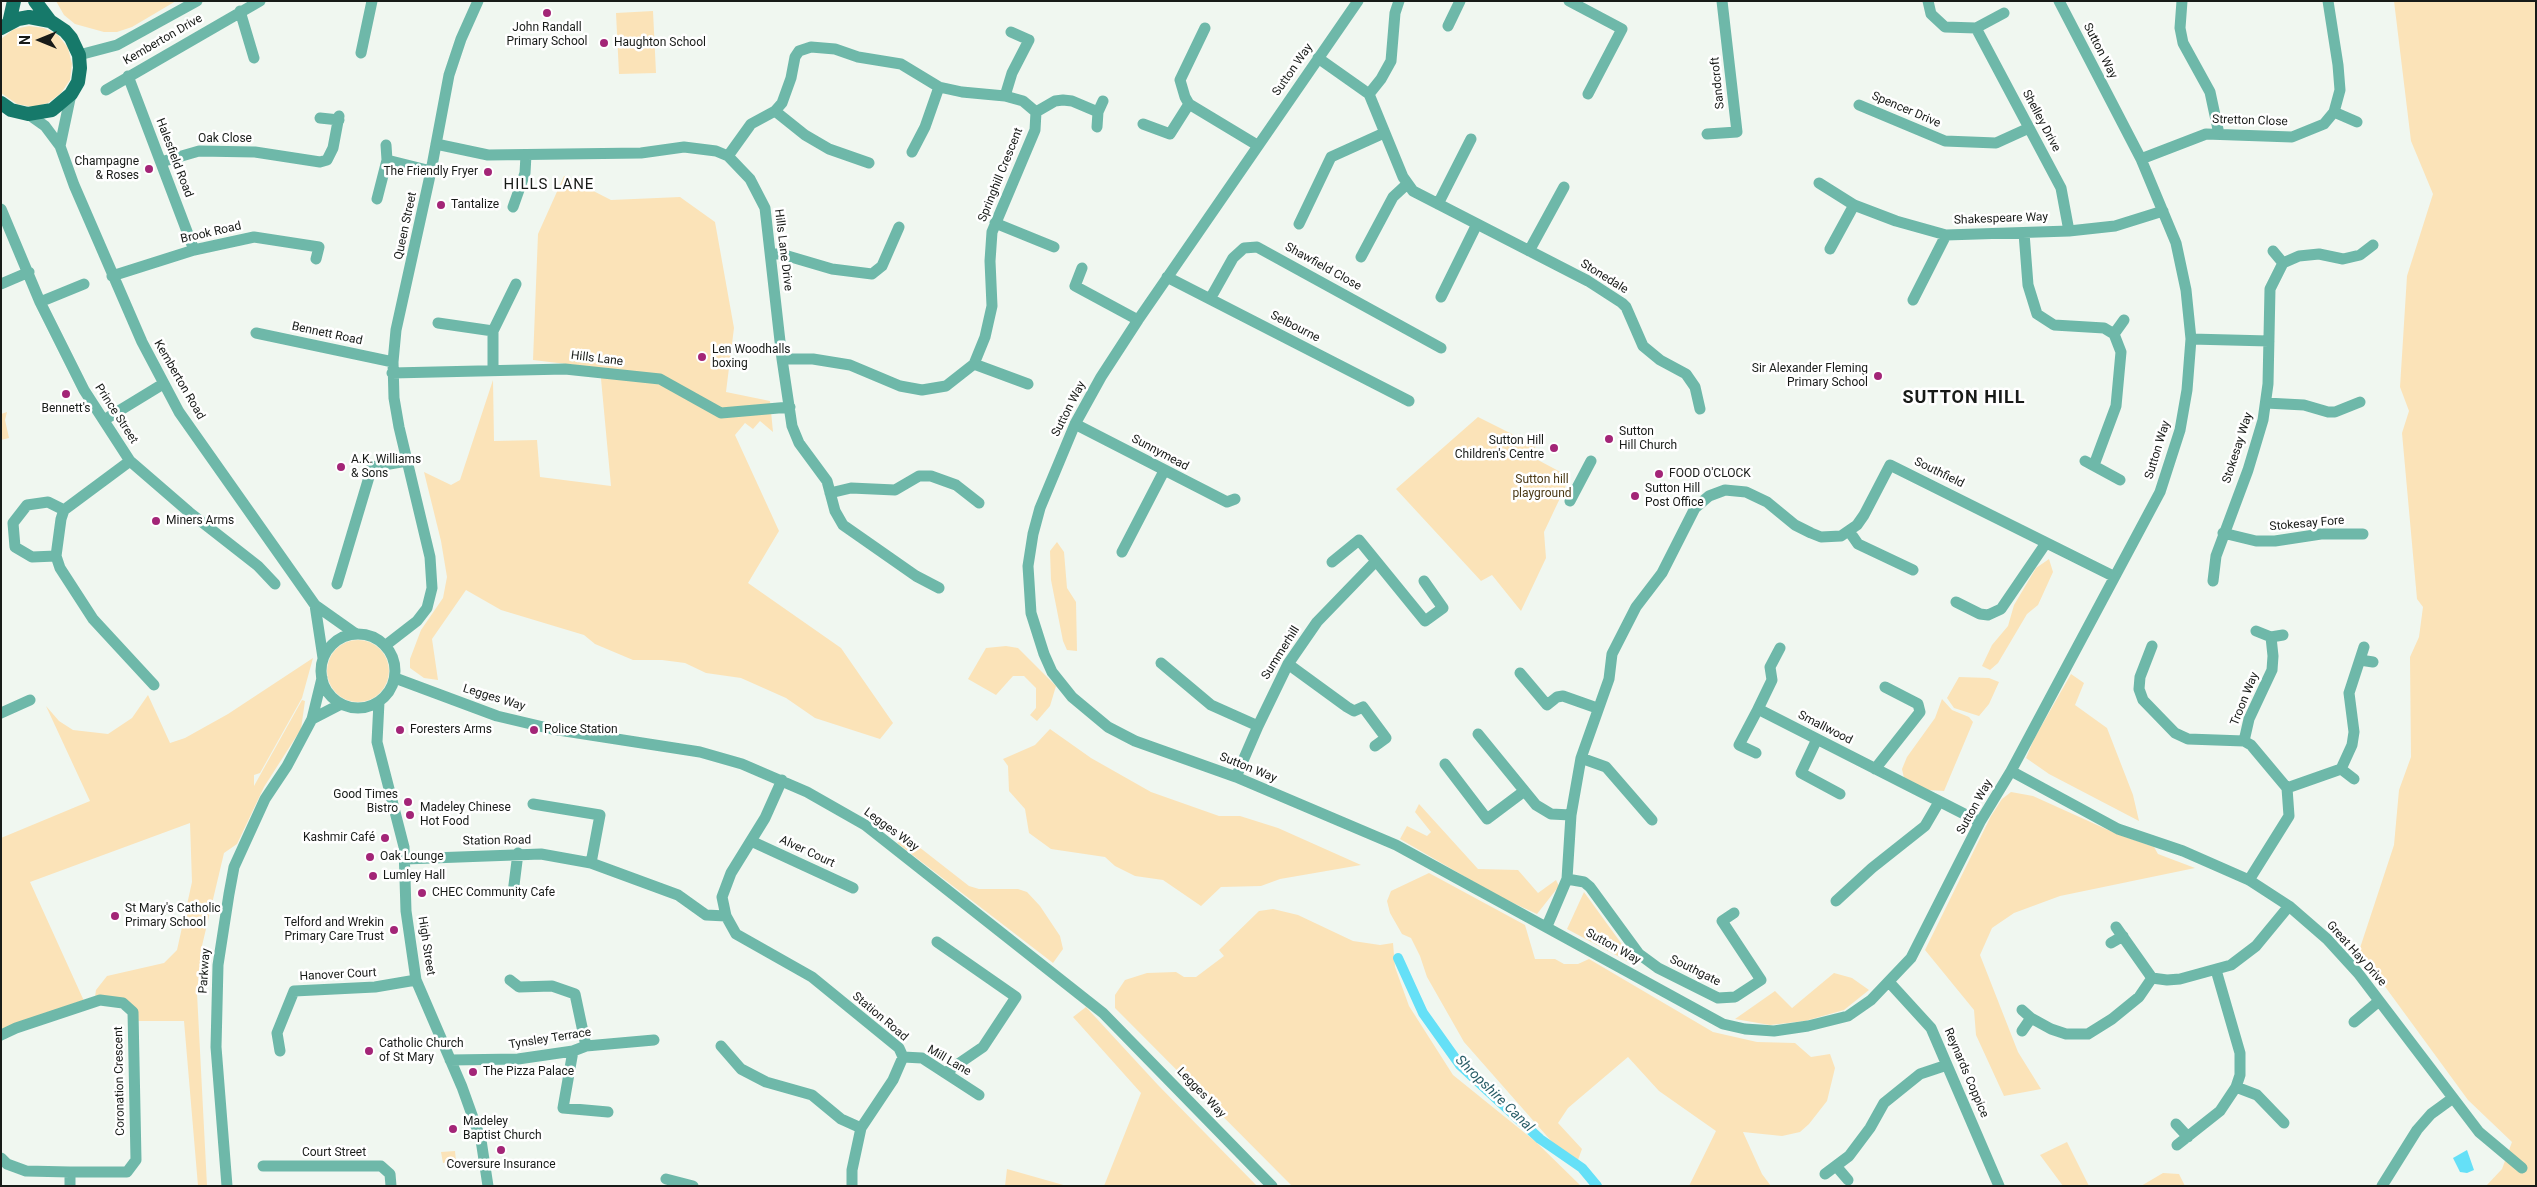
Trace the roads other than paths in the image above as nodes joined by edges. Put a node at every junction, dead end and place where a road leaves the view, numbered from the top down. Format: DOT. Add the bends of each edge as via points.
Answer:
graph roads {
  1 [pos="14,1"];
  2 [pos="35,1"];
  3 [pos="197,1"];
  4 [pos="260,1"];
  5 [pos="372,1"];
  6 [pos="478,1"];
  7 [pos="1358,1"];
  8 [pos="1399,1"];
  9 [pos="1460,1"];
  10 [pos="1569,1"];
  11 [pos="1722,1"];
  12 [pos="1928,1"];
  13 [pos="2059,1"];
  14 [pos="2182,1"];
  15 [pos="2328,1"];
  16 [pos="240,11"];
  17 [pos="2004,13"];
  18 [pos="50,21"];
  19 [pos="5,26"];
  20 [pos="1448,26"];
  21 [pos="1205,28"];
  22 [pos="1976,28"];
  23 [pos="1011,32"];
  24 [pos="362,53"];
  25 [pos="79,55"];
  26 [pos="254,58"];
  27 [pos="1318,58"];
  28 [pos="128,76"];
  29 [pos="939,87"];
  30 [pos="106,90"];
  31 [pos="71,94"];
  32 [pos="1369,94"];
  33 [pos="1588,94"];
  34 [pos="1005,96"];
  35 [pos="1103,101"];
  36 [pos="1189,104"];
  37 [pos="1859,105"];
  38 [pos="5,108"];
  39 [pos="775,111"];
  40 [pos="1036,112"];
  41 [pos="1098,112"];
  42 [pos="2334,112"];
  43 [pos="28,114"];
  44 [pos="320,118"];
  45 [pos="2357,122"];
  46 [pos="1143,124"];
  47 [pos="1097,128"];
  48 [pos="2029,128"];
  49 [pos="1384,133"];
  50 [pos="1707,134"];
  51 [pos="2219,134"];
  52 [pos="1471,139"];
  53 [pos="436,144"];
  54 [pos="386,145"];
  55 [pos="1257,145"];
  56 [pos="60,146"];
  57 [pos="912,152"];
  58 [pos="526,154"];
  59 [pos="728,156"];
  60 [pos="387,160"];
  61 [pos="2141,160"];
  62 [pos="161,162"];
  63 [pos="869,163"];
  64 [pos="432,171"];
  65 [pos="1818,183"];
  66 [pos="1406,185"];
  67 [pos="1564,187"];
  68 [pos="377,199"];
  69 [pos="1438,204"];
  70 [pos="1854,205"];
  71 [pos="513,207"];
  72 [pos="1,208"];
  73 [pos="2163,211"];
  74 [pos="995,223"];
  75 [pos="1298,224"];
  76 [pos="1477,224"];
  77 [pos="899,228"];
  78 [pos="2069,231"];
  79 [pos="2024,233"];
  80 [pos="1946,235"];
  81 [pos="2374,245"];
  82 [pos="1054,247"];
  83 [pos="1830,249"];
  84 [pos="194,250"];
  85 [pos="1529,251"];
  86 [pos="2274,251"];
  87 [pos="771,254"];
  88 [pos="1361,257"];
  89 [pos="316,259"];
  90 [pos="2283,263"];
  91 [pos="1082,268"];
  92 [pos="28,272"];
  93 [pos="112,276"];
  94 [pos="1167,278"];
  95 [pos="1,284"];
  96 [pos="84,284"];
  97 [pos="516,284"];
  98 [pos="1441,297"];
  99 [pos="1210,299"];
  100 [pos="1914,300"];
  101 [pos="40,302"];
  102 [pos="1138,320"];
  103 [pos="2124,320"];
  104 [pos="438,323"];
  105 [pos="493,331"];
  106 [pos="256,332"];
  107 [pos="2114,334"];
  108 [pos="2191,339"];
  109 [pos="2269,341"];
  110 [pos="1441,348"];
  111 [pos="782,359"];
  112 [pos="974,364"];
  113 [pos="392,368"];
  114 [pos="493,369"];
  115 [pos="163,384"];
  116 [pos="1028,384"];
  117 [pos="1410,401"];
  118 [pos="2360,402"];
  119 [pos="2266,403"];
  120 [pos="790,407"];
  121 [pos="1700,409"];
  122 [pos="104,420"];
  123 [pos="1074,424"];
  124 [pos="407,461"];
  125 [pos="130,462"];
  126 [pos="1591,462"];
  127 [pos="1164,471"];
  128 [pos="2120,480"];
  129 [pos="830,493"];
  130 [pos="1235,499"];
  131 [pos="1570,501"];
  132 [pos="980,503"];
  133 [pos="64,510"];
  134 [pos="1849,531"];
  135 [pos="2223,533"];
  136 [pos="2363,534"];
  137 [pos="2046,543"];
  138 [pos="1122,552"];
  139 [pos="56,556"];
  140 [pos="1376,561"];
  141 [pos="1332,562"];
  142 [pos="1913,570"];
  143 [pos="2113,576"];
  144 [pos="1424,581"];
  145 [pos="2213,581"];
  146 [pos="275,584"];
  147 [pos="337,584"];
  148 [pos="939,588"];
  149 [pos="1956,602"];
  150 [pos="315,605"];
  151 [pos="2256,631"];
  152 [pos="356,634"];
  153 [pos="2283,635"];
  154 [pos="2271,638"];
  155 [pos="386,645"];
  156 [pos="2152,646"];
  157 [pos="2364,647"];
  158 [pos="1780,648"];
  159 [pos="323,658"];
  160 [pos="2360,660"];
  161 [pos="2374,662"];
  162 [pos="1161,663"];
  163 [pos="1288,664"];
  164 [pos="1520,673"];
  165 [pos="322,678"];
  166 [pos="395,678"];
  167 [pos="154,685"];
  168 [pos="1885,687"];
  169 [pos="30,700"];
  170 [pos="379,702"];
  171 [pos="341,704"];
  172 [pos="1597,708"];
  173 [pos="1758,709"];
  174 [pos="1,713"];
  175 [pos="312,719"];
  176 [pos="1258,726"];
  177 [pos="1478,734"];
  178 [pos="1817,739"];
  179 [pos="2244,741"];
  180 [pos="1376,746"];
  181 [pos="1756,753"];
  182 [pos="1581,758"];
  183 [pos="1445,764"];
  184 [pos="2342,768"];
  185 [pos="1875,769"];
  186 [pos="2012,770"];
  187 [pos="1236,777"];
  188 [pos="2354,779"];
  189 [pos="782,780"];
  190 [pos="2287,788"];
  191 [pos="1523,792"];
  192 [pos="1840,794"];
  193 [pos="1939,802"];
  194 [pos="533,804"];
  195 [pos="1571,814"];
  196 [pos="1652,820"];
  197 [pos="1980,822"];
  198 [pos="751,841"];
  199 [pos="518,854"];
  200 [pos="405,859"];
  201 [pos="591,863"];
  202 [pos="1567,879"];
  203 [pos="2249,880"];
  204 [pos="852,888"];
  205 [pos="513,893"];
  206 [pos="1836,901"];
  207 [pos="2289,906"];
  208 [pos="1734,913"];
  209 [pos="726,916"];
  210 [pos="1547,926"];
  211 [pos="937,942"];
  212 [pos="2111,943"];
  213 [pos="2216,970"];
  214 [pos="2152,978"];
  215 [pos="416,980"];
  216 [pos="510,980"];
  217 [pos="1889,982"];
  218 [pos="2379,1001"];
  219 [pos="2022,1010"];
  220 [pos="2031,1018"];
  221 [pos="2354,1022"];
  222 [pos="2022,1031"];
  223 [pos="1,1036"];
  224 [pos="654,1040"];
  225 [pos="586,1046"];
  226 [pos="721,1046"];
  227 [pos="280,1050"];
  228 [pos="573,1051"];
  229 [pos="903,1057"];
  230 [pos="450,1060"];
  231 [pos="1947,1064"];
  232 [pos="946,1073"];
  233 [pos="2236,1087"];
  234 [pos="979,1095"];
  235 [pos="2453,1098"];
  236 [pos="608,1112"];
  237 [pos="2176,1124"];
  238 [pos="2284,1124"];
  239 [pos="862,1128"];
  240 [pos="2188,1137"];
  241 [pos="2177,1145"];
  242 [pos="1,1158"];
  243 [pos="263,1166"];
  244 [pos="1836,1166"];
  245 [pos="2522,1168"];
  246 [pos="70,1172"];
  247 [pos="1825,1174"];
  248 [pos="666,1179"];
  249 [pos="1848,1180"];
  250 [pos="70,1186"];
  251 [pos="227,1186"];
  252 [pos="390,1186"];
  253 [pos="488,1186"];
  254 [pos="693,1186"];
  255 [pos="852,1186"];
  256 [pos="1272,1186"];
  257 [pos="2000,1186"];
  258 [pos="2382,1186"];
  1 -- 19 [label="main road"];
  2 -- 18 [label="main road"];
  3 -- 25 [label="street" via="118,45"];
  4 -- 16 [label="street, Kemberton Drive"];
  5 -- 24 [label="street"];
  6 -- 53 [label="street, Queen Street" via="449,75"];
  7 -- 27 [label="street, Sutton Way"];
  8 -- 32 [label="street" via="1395,12 1391,61"];
  9 -- 20 [label="street"];
  10 -- 33 [label="street" via="1622,28"];
  11 -- 50 [label="street, Sandcroft" via="1737,132"];
  12 -- 22 [label="street" via="1931,14 1945,27"];
  13 -- 61 [label="street, Sutton Way"];
  14 -- 51 [label="street" via="2182,43 2210,92"];
  15 -- 42 [label="street" via="2340,90"];
  16 -- 26 [label="street"];
  16 -- 28 [label="street, Kemberton Drive"];
  17 -- 22 [label="street"];
  18 -- 19 [label="main road" via="29,17"];
  18 -- 25 [label="main road" via="66,31"];
  21 -- 36 [label="street" via="1180,80"];
  22 -- 48 [label="street, Shelley Drive"];
  23 -- 34 [label="street" via="1029,40 1012,73"];
  25 -- 31 [label="main road" via="79,75"];
  27 -- 32 [label="street"];
  27 -- 55 [label="street, Sutton Way"];
  28 -- 30 [label="street, Kemberton Drive"];
  28 -- 62 [label="street, Halesfield Road"];
  29 -- 34 [label="street"];
  29 -- 39 [label="street" via="901,64 811,47 799,51 795,57 786,94"];
  29 -- 57 [label="street"];
  31 -- 43 [label="main road" via="52,110"];
  31 -- 56 [label="street"];
  32 -- 49 [label="street"];
  34 -- 40 [label="street" via="1023,101"];
  35 -- 41 [label="street"];
  36 -- 46 [label="street" via="1170,134"];
  36 -- 55 [label="street"];
  37 -- 48 [label="street, Spencer Drive" via="1875,105 1945,141 1996,143"];
  38 -- 43 [label="main road"];
  39 -- 59 [label="street" via="751,124"];
  39 -- 63 [label="street" via="805,136 829,149"];
  40 -- 41 [label="street" via="1063,100"];
  40 -- 74 [label="street, Springhill Crescent" via="1035,130"];
  41 -- 47 [label="street"];
  42 -- 45 [label="street"];
  42 -- 51 [label="street, Stretton Close" via="2324,124 2292,137"];
  43 -- 56 [label="street, Kemberton Road" via="45,126"];
  44 -- 62 [label="street, Oak Close" via="339,118 333,148 327,160 320,162 255,152 198,151"];
  48 -- 78 [label="street, Shelley Drive" via="2061,188"];
  49 -- 66 [label="street"];
  49 -- 75 [label="street" via="1331,157"];
  51 -- 61 [label="street, Stretton Close" via="2206,134"];
  52 -- 69 [label="street"];
  53 -- 58 [label="street, Hills Lane Drive" via="488,155"];
  53 -- 64 [label="street, Queen Street"];
  54 -- 60 [label="street"];
  55 -- 94 [label="street, Sutton Way"];
  56 -- 93 [label="street, Kemberton Road"];
  58 -- 59 [label="street, Hills Lane Drive" via="641,153 684,147"];
  58 -- 71 [label="street" via="525,173"];
  59 -- 87 [label="street, Hills Lane Drive" via="742,168 758,191 765,208"];
  60 -- 64 [label="street"];
  60 -- 68 [label="street"];
  61 -- 73 [label="street, Sutton Way"];
  62 -- 84 [label="street, Halesfield Road"];
  64 -- 113 [label="street, Queen Street" via="396,330"];
  65 -- 70 [label="street, Shakespeare Way"];
  66 -- 69 [label="street, Stonedale"];
  66 -- 88 [label="street" via="1393,197"];
  67 -- 85 [label="street"];
  69 -- 76 [label="street, Stonedale"];
  70 -- 80 [label="street, Shakespeare Way"];
  70 -- 83 [label="street"];
  72 -- 92 [label="street, Prince Street"];
  73 -- 78 [label="street, Shakespeare Way" via="2116,226"];
  73 -- 108 [label="street, Sutton Way" via="2176,243 2186,290"];
  74 -- 82 [label="street"];
  74 -- 112 [label="street, Springhill Crescent" via="990,246 992,306 985,337"];
  76 -- 85 [label="street, Stonedale"];
  76 -- 98 [label="street"];
  77 -- 87 [label="street" via="882,266 872,274"];
  78 -- 79 [label="street, Shakespeare Way"];
  79 -- 80 [label="street, Shakespeare Way"];
  79 -- 107 [label="street" via="2028,285 2037,314 2054,326 2104,328"];
  80 -- 100 [label="street"];
  81 -- 90 [label="street" via="2360,255 2344,259 2318,254 2299,256"];
  84 -- 89 [label="street, Brook Road" via="254,237 320,242"];
  84 -- 93 [label="street, Brook Road"];
  85 -- 121 [label="street, Stonedale" via="1622,303 1643,346 1686,374 1695,387"];
  86 -- 90 [label="street"];
  87 -- 111 [label="street, Hills Lane Drive"];
  90 -- 109 [label="street, Stokesay Way" via="2270,289"];
  91 -- 102 [label="street" via="1075,286"];
  92 -- 95 [label="street"];
  92 -- 101 [label="street, Prince Street"];
  93 -- 115 [label="street, Kemberton Road"];
  94 -- 99 [label="street, Selbourne"];
  94 -- 102 [label="street, Sutton Way"];
  96 -- 101 [label="street"];
  97 -- 105 [label="street"];
  99 -- 110 [label="street, Shawfield Close" via="1233,258 1244,248 1258,247"];
  99 -- 117 [label="street, Selbourne"];
  101 -- 122 [label="street, Prince Street" via="84,390"];
  102 -- 123 [label="street, Sutton Way"];
  103 -- 107 [label="street"];
  104 -- 105 [label="street"];
  105 -- 114 [label="street"];
  106 -- 113 [label="street, Bennett Road"];
  107 -- 128 [label="street" via="2121,352 2116,406 2090,463"];
  108 -- 109 [label="street"];
  108 -- 143 [label="street, Sutton Way" via="2187,390 2173,454 2160,492"];
  109 -- 119 [label="street, Stokesay Way"];
  111 -- 112 [label="street, Springhill Crescent" via="813,359 850,365 900,386 922,390 946,386"];
  111 -- 120 [label="street, Hills Lane Drive"];
  112 -- 116 [label="street"];
  113 -- 114 [label="street, Hills Lane"];
  113 -- 124 [label="street, Queen Street" via="394,398"];
  114 -- 120 [label="street, Hills Lane" via="565,369 660,379 721,413"];
  115 -- 122 [label="street"];
  115 -- 150 [label="street, Kemberton Road" via="179,412"];
  118 -- 119 [label="street" via="2335,412"];
  119 -- 135 [label="street, Stokesay Way" via="2248,470"];
  120 -- 129 [label="street, Hills Lane Drive" via="797,439 827,481"];
  122 -- 125 [label="street, Prince Street"];
  123 -- 127 [label="street, Sunnymead"];
  123 -- 187 [label="street, Sutton Way" via="1040,508 1028,566 1031,613 1052,672 1077,702 1108,727 1135,741"];
  124 -- 147 [label="street" via="372,467"];
  124 -- 155 [label="street, Queen Street" via="430,557 432,588 427,608 417,621"];
  125 -- 133 [label="street"];
  125 -- 146 [label="street, Prince Street" via="258,566"];
  126 -- 131 [label="street"];
  127 -- 130 [label="street, Sunnymead" via="1227,502"];
  127 -- 138 [label="street"];
  129 -- 132 [label="street" via="851,488 895,490 919,476 931,476 956,485"];
  129 -- 148 [label="street, Hills Lane Drive" via="839,518 848,530"];
  133 -- 139 [label="street"];
  133 -- 139 [label="street" via="48,502 27,505 13,523 15,547 32,557"];
  134 -- 137 [label="street, Southfield" via="1864,515 1890,464"];
  134 -- 142 [label="street" via="1858,544"];
  134 -- 172 [label="street" via="1831,537 1811,533 1755,496 1740,491 1725,490 1709,496 1695,508 1662,573 1636,606 1612,654 1609,679"];
  135 -- 136 [label="street, Stokesay Fore" via="2256,541 2322,534"];
  135 -- 145 [label="street, Stokesay Way"];
  137 -- 143 [label="street, Southfield"];
  137 -- 149 [label="street" via="2001,609 1980,614"];
  139 -- 167 [label="street" via="92,619"];
  140 -- 141 [label="street" via="1359,540"];
  140 -- 144 [label="street" via="1424,621 1443,608"];
  140 -- 163 [label="street, Summerhill" via="1317,622"];
  143 -- 186 [label="street, Sutton Way"];
  150 -- 152 [label="street, Kemberton Road"];
  150 -- 159 [label="street, Kemberton Road"];
  151 -- 154 [label="street"];
  152 -- 155 [label="street" via="376,638"];
  152 -- 159 [label="street" via="335,642"];
  153 -- 154 [label="street"];
  154 -- 179 [label="street, Troon Way" via="2272,670 2249,719"];
  155 -- 166 [label="street" via="392,655"];
  156 -- 179 [label="street" via="2140,677 2139,689 2143,700 2175,733 2188,739"];
  157 -- 160 [label="street"];
  158 -- 173 [label="street" via="1770,667 1772,680"];
  159 -- 165 [label="street"];
  160 -- 161 [label="street"];
  160 -- 184 [label="street" via="2349,693 2354,732 2352,745"];
  162 -- 176 [label="street" via="1211,705"];
  163 -- 176 [label="street, Summerhill"];
  163 -- 180 [label="street" via="1347,707 1354,711 1363,707 1386,738"];
  164 -- 172 [label="street" via="1547,705 1563,696"];
  165 -- 171 [label="street" via="326,689"];
  165 -- 175 [label="street, Parkway"];
  166 -- 170 [label="street" via="390,691"];
  166 -- 189 [label="street, Legges Way" via="497,716 700,752"];
  168 -- 185 [label="street" via="1918,704 1920,712"];
  169 -- 174 [label="street"];
  170 -- 171 [label="street" via="366,707"];
  170 -- 200 [label="street, High Street" via="377,742"];
  171 -- 175 [label="street"];
  172 -- 182 [label="street"];
  173 -- 178 [label="street, Smallwood"];
  173 -- 181 [label="street" via="1739,745"];
  175 -- 251 [label="street, Parkway" via="262,806 234,867 229,894 218,965 216,1047"];
  176 -- 187 [label="street, Summerhill"];
  177 -- 191 [label="street"];
  178 -- 185 [label="street, Smallwood"];
  178 -- 192 [label="street" via="1801,772"];
  179 -- 190 [label="street" via="2256,749"];
  182 -- 195 [label="street"];
  182 -- 196 [label="street" via="1606,767"];
  183 -- 191 [label="street" via="1487,819"];
  184 -- 188 [label="street"];
  184 -- 190 [label="street"];
  185 -- 193 [label="street, Smallwood"];
  186 -- 197 [label="street, Sutton Way"];
  186 -- 203 [label="street, Great Hay Drive" via="2118,829 2183,851"];
  187 -- 210 [label="street, Sutton Way" via="1396,845"];
  189 -- 198 [label="street"];
  189 -- 256 [label="street, Legges Way" via="865,825 1076,989 1128,1037"];
  190 -- 203 [label="street" via="2289,816"];
  191 -- 195 [label="street" via="1551,814"];
  193 -- 197 [label="street, Smallwood"];
  193 -- 206 [label="street" via="1925,826"];
  194 -- 201 [label="street" via="600,815"];
  195 -- 202 [label="street"];
  197 -- 217 [label="street, Sutton Way" via="1911,958"];
  198 -- 204 [label="street, Alver Court"];
  198 -- 209 [label="street" via="731,873 722,898"];
  199 -- 200 [label="street, Station Road"];
  199 -- 201 [label="street, Station Road" via="541,854"];
  199 -- 205 [label="street"];
  200 -- 215 [label="street, High Street" via="406,911"];
  201 -- 209 [label="street, Station Road" via="678,895 706,915"];
  202 -- 208 [label="street, Southgate" via="1584,882 1590,887 1627,939 1651,963 1718,998 1735,997 1761,980 1722,922"];
  202 -- 210 [label="street"];
  203 -- 207 [label="street, Great Hay Drive"];
  207 -- 213 [label="street" via="2243,958"];
  207 -- 218 [label="street, Great Hay Drive" via="2327,939"];
  209 -- 229 [label="street, Station Road" via="736,934 812,977 899,1048"];
  210 -- 217 [label="street, Sutton Way" via="1723,1024 1745,1029 1774,1031 1848,1016"];
  211 -- 232 [label="street" via="949,957 1016,997 983,1047"];
  212 -- 214 [label="street" via="2120,932"];
  213 -- 214 [label="street" via="2180,979"];
  213 -- 233 [label="street" via="2240,1053"];
  214 -- 220 [label="street" via="2139,997 2088,1034 2066,1034"];
  215 -- 227 [label="street, Hanover Court" via="376,987 294,991 277,1033"];
  215 -- 230 [label="street, High Street"];
  216 -- 225 [label="street" via="519,988 552,986 575,994"];
  217 -- 231 [label="street, Reynards Coppice" via="1931,1028"];
  218 -- 221 [label="street"];
  218 -- 235 [label="street, Great Hay Drive"];
  219 -- 220 [label="street"];
  220 -- 222 [label="street"];
  223 -- 246 [label="street, Coronation Crescent" via="100,1000 123,1003 132,1012 136,1160 127,1172"];
  224 -- 225 [label="street, Tynsley Terrace"];
  225 -- 228 [label="street, Tynsley Terrace"];
  226 -- 239 [label="street" via="728,1062 766,1082 812,1095 841,1119"];
  228 -- 230 [label="street, Tynsley Terrace" via="518,1059"];
  228 -- 236 [label="street" via="564,1108"];
  229 -- 232 [label="street, Mill Lane" via="922,1058"];
  229 -- 239 [label="street, Station Road" via="894,1080"];
  230 -- 253 [label="street, High Street" via="481,1140"];
  231 -- 244 [label="street" via="1920,1074 1884,1103 1849,1156"];
  231 -- 257 [label="street, Reynards Coppice"];
  232 -- 234 [label="street, Mill Lane"];
  233 -- 238 [label="street" via="2257,1095"];
  233 -- 240 [label="street" via="2220,1111"];
  235 -- 245 [label="street, Great Hay Drive" via="2479,1132"];
  235 -- 258 [label="street" via="2431,1114 2417,1130"];
  237 -- 240 [label="street"];
  239 -- 255 [label="street, Station Road" via="852,1170"];
  240 -- 241 [label="street"];
  242 -- 246 [label="street, Coronation Crescent" via="26,1172"];
  243 -- 252 [label="street, Court Street" via="381,1166 390,1174"];
  244 -- 247 [label="street"];
  244 -- 249 [label="street"];
  246 -- 250 [label="street"];
  248 -- 254 [label="street"];
}
